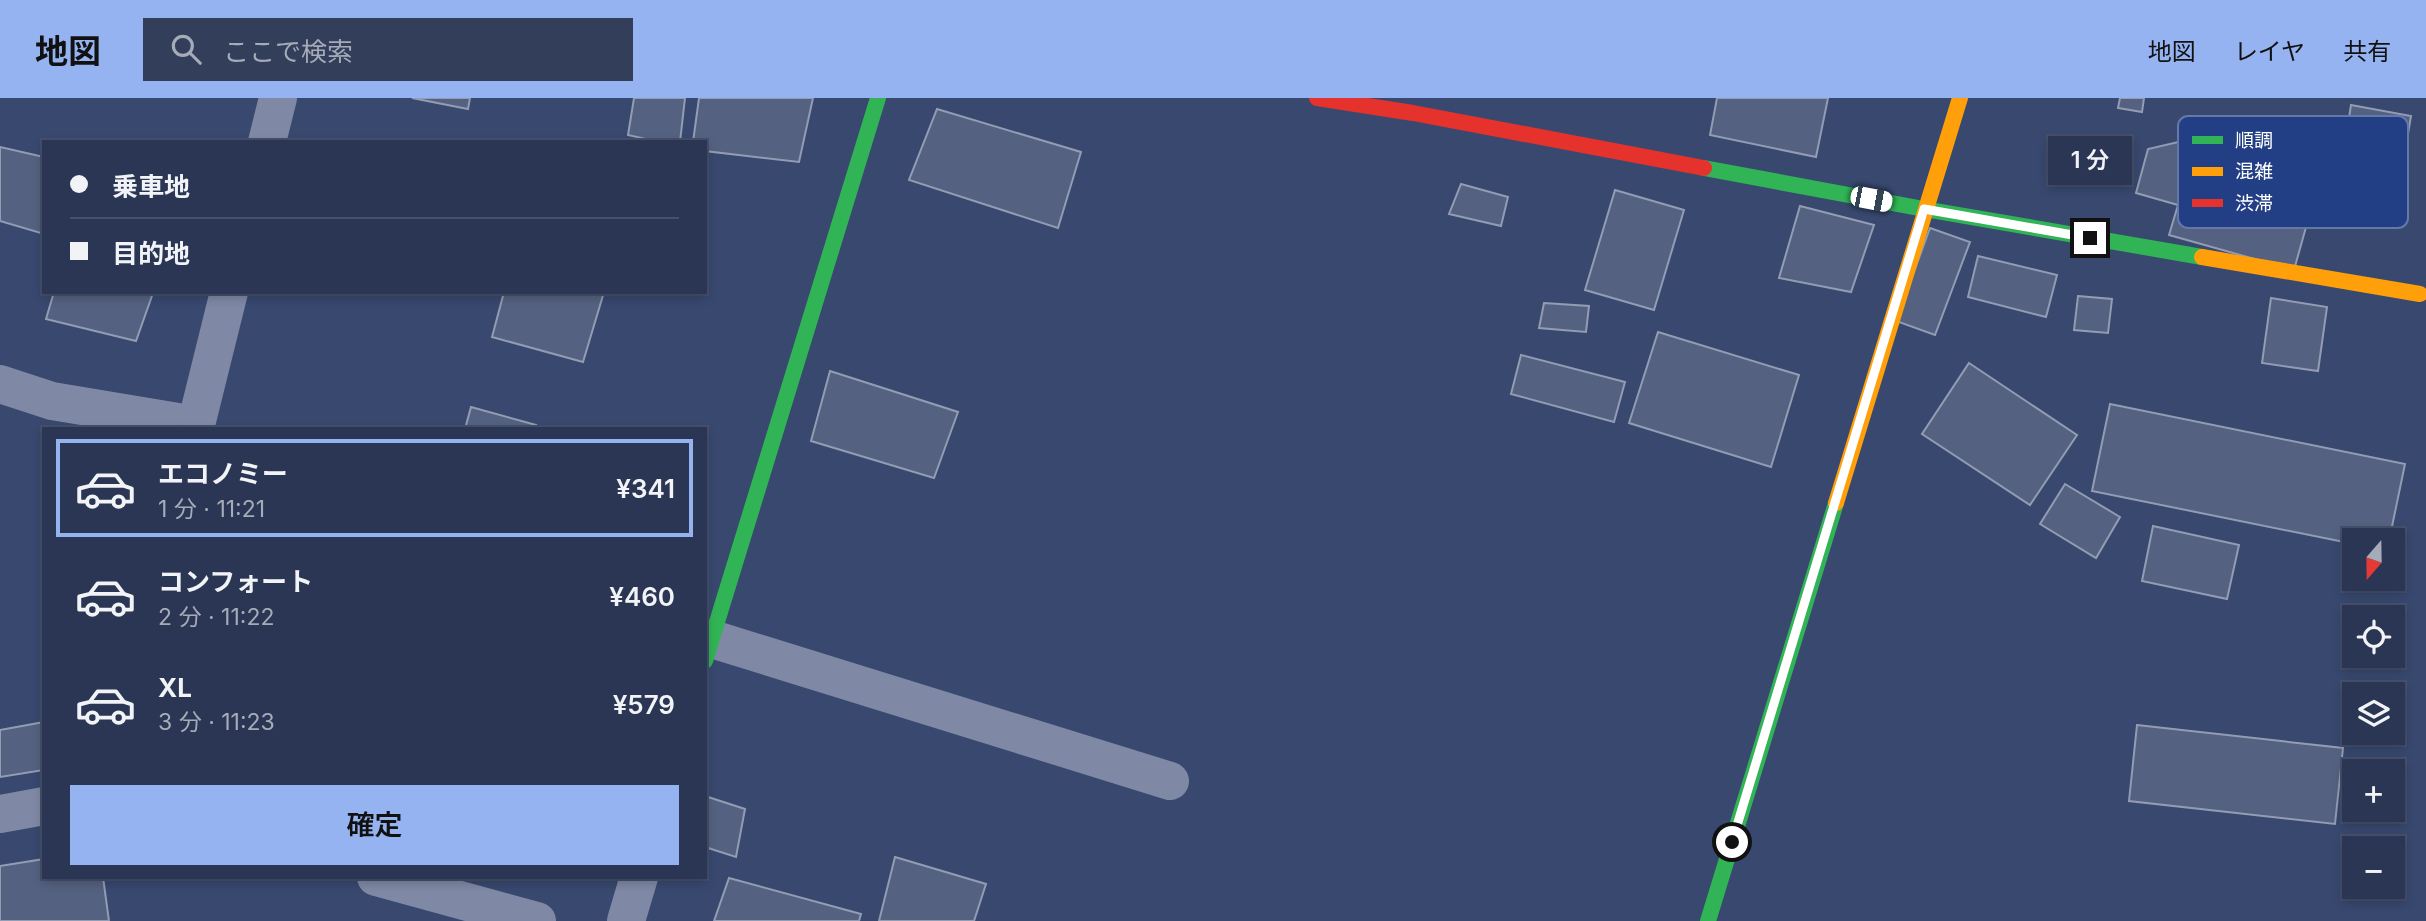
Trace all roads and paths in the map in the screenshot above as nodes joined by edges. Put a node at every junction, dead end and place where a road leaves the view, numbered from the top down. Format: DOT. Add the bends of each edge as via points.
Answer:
graph roads {
  1 [pos="278,98"];
  2 [pos="878,98"];
  3 [pos="1317,98"];
  4 [pos="1960,98"];
  5 [pos="268,140"];
  6 [pos="1924,209"];
  7 [pos="228,294"];
  8 [pos="2420,294"];
  9 [pos="0,384"];
  10 [pos="195,427"];
  11 [pos="709,650"];
  12 [pos="1170,781"];
  13 [pos="42,806"];
  14 [pos="0,814"];
  15 [pos="383,879"];
  16 [pos="638,879"];
  17 [pos="537,921"];
  18 [pos="626,921"];
  19 [pos="1708,921"];
  1 -- 5 [label="street"];
  2 -- 11 [label="street"];
  3 -- 6 [label="street"];
  4 -- 6 [label="street"];
  6 -- 8 [label="street"];
  6 -- 19 [label="street"];
  7 -- 10 [label="street"];
  9 -- 10 [label="street" via="52,401"];
  11 -- 12 [label="street"];
  13 -- 14 [label="street"];
  15 -- 17 [label="street"];
  16 -- 18 [label="street"];
}
